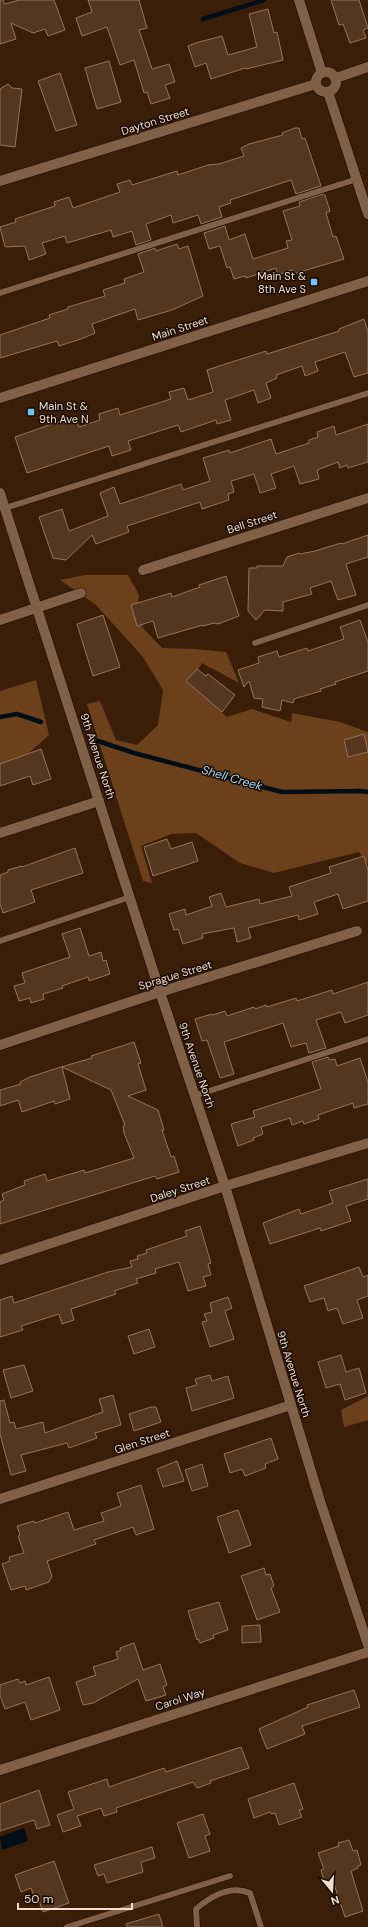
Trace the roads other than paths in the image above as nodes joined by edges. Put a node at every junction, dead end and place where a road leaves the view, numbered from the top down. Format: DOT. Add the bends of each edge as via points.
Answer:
graph roads {
  1 [pos="300,0"];
  2 [pos="368,67"];
  3 [pos="322,73"];
  4 [pos="336,78"];
  5 [pos="316,84"];
  6 [pos="328,92"];
  7 [pos="357,179"];
  8 [pos="0,181"];
  9 [pos="368,214"];
  10 [pos="368,281"];
  11 [pos="0,293"];
  12 [pos="368,393"];
  13 [pos="0,398"];
  14 [pos="0,493"];
  15 [pos="368,498"];
  16 [pos="5,508"];
  17 [pos="143,570"];
  18 [pos="81,593"];
  19 [pos="368,605"];
  20 [pos="38,607"];
  21 [pos="0,620"];
  22 [pos="255,643"];
  23 [pos="99,801"];
  24 [pos="0,833"];
  25 [pos="130,897"];
  26 [pos="357,932"];
  27 [pos="0,942"];
  28 [pos="160,992"];
  29 [pos="368,1039"];
  30 [pos="0,1044"];
  31 [pos="194,1096"];
  32 [pos="368,1142"];
  33 [pos="225,1186"];
  34 [pos="0,1260"];
  35 [pos="291,1405"];
  36 [pos="0,1499"];
  37 [pos="368,1645"];
  38 [pos="368,1652"];
  39 [pos="0,1770"];
  40 [pos="230,1876"];
  41 [pos="67,1927"];
  42 [pos="197,1927"];
  43 [pos="261,1927"];
  1 -- 3 [label="street"];
  2 -- 4 [label="street"];
  3 -- 4 [label="street" via="332,73"];
  3 -- 5 [label="street" via="318,75"];
  4 -- 6 [label="street" via="336,86"];
  5 -- 6 [label="street" via="321,91"];
  5 -- 8 [label="street, Dayton Street"];
  6 -- 7 [label="street"];
  7 -- 9 [label="street"];
  7 -- 11 [label="lane"];
  10 -- 13 [label="street, Main Street"];
  12 -- 16 [label="lane"];
  14 -- 16 [label="street, 9th Avenue North"];
  15 -- 17 [label="street, Bell Street"];
  16 -- 20 [label="street, 9th Avenue North"];
  18 -- 20 [label="street"];
  19 -- 22 [label="lane"];
  20 -- 21 [label="street"];
  20 -- 23 [label="street, 9th Avenue North"];
  23 -- 24 [label="street"];
  23 -- 25 [label="street, 9th Avenue North"];
  25 -- 27 [label="lane"];
  25 -- 28 [label="street, 9th Avenue North"];
  26 -- 28 [label="street, Sprague Street"];
  28 -- 30 [label="street, Sprague Street"];
  28 -- 31 [label="street, 9th Avenue North"];
  29 -- 31 [label="lane"];
  31 -- 33 [label="street, 9th Avenue North"];
  32 -- 33 [label="street, Daley Street"];
  33 -- 34 [label="street, Daley Street"];
  33 -- 35 [label="street, 9th Avenue North"];
  35 -- 36 [label="street, Glen Street"];
  35 -- 37 [label="street, 9th Avenue North"];
  38 -- 39 [label="street, Carol Way"];
  40 -- 41 [label="lane"];
  42 -- 43 [label="lane" via="196,1909 206,1900 240,1889 250,1894"];
}
